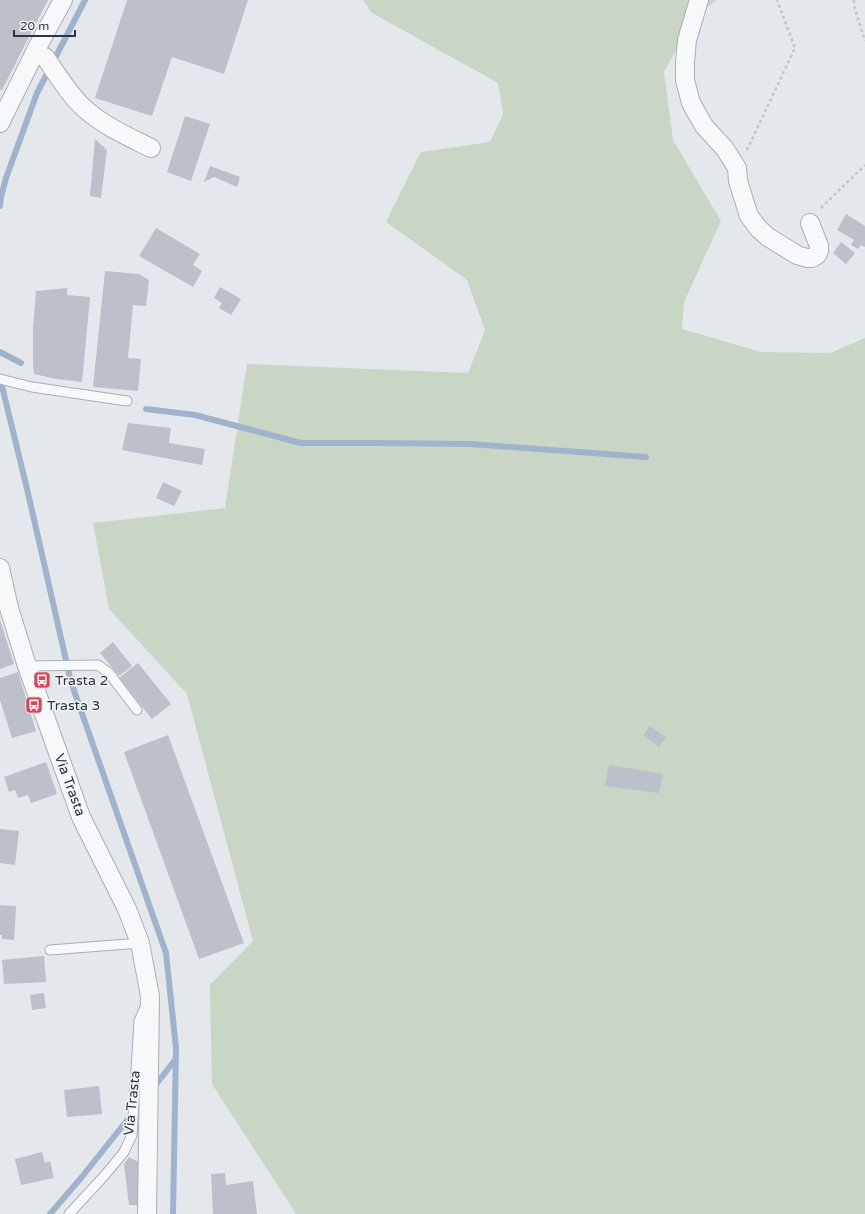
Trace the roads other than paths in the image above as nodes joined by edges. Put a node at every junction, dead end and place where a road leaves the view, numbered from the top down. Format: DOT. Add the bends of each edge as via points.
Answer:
graph roads {
  1 [pos="63,0"];
  2 [pos="699,0"];
  3 [pos="41,52"];
  4 [pos="0,123"];
  5 [pos="151,148"];
  6 [pos="810,223"];
  7 [pos="0,379"];
  8 [pos="127,401"];
  9 [pos="0,568"];
  10 [pos="31,665"];
  11 [pos="137,710"];
  12 [pos="140,943"];
  13 [pos="50,950"];
  14 [pos="150,996"];
  15 [pos="69,1214"];
  16 [pos="147,1214"];
  1 -- 3 [label="street"];
  2 -- 6 [label="street" via="687,40 685,62 685,80 691,103 704,126 725,149 737,168 738,181 749,216 760,229 797,255 812,258 817,255 819,246"];
  3 -- 4 [label="street"];
  3 -- 5 [label="street" via="83,108 107,126"];
  7 -- 8 [label="lane" via="32,387"];
  9 -- 10 [label="street, Via Trasta" via="9,608"];
  10 -- 11 [label="lane" via="98,665 109,673"];
  10 -- 12 [label="street, Via Trasta" via="81,817 127,909"];
  12 -- 13 [label="lane"];
  12 -- 14 [label="street, Via Trasta"];
  14 -- 15 [label="lane, Via Trasta" via="138,1021 132,1135 124,1152"];
  14 -- 16 [label="street, Via Trasta"];
}
